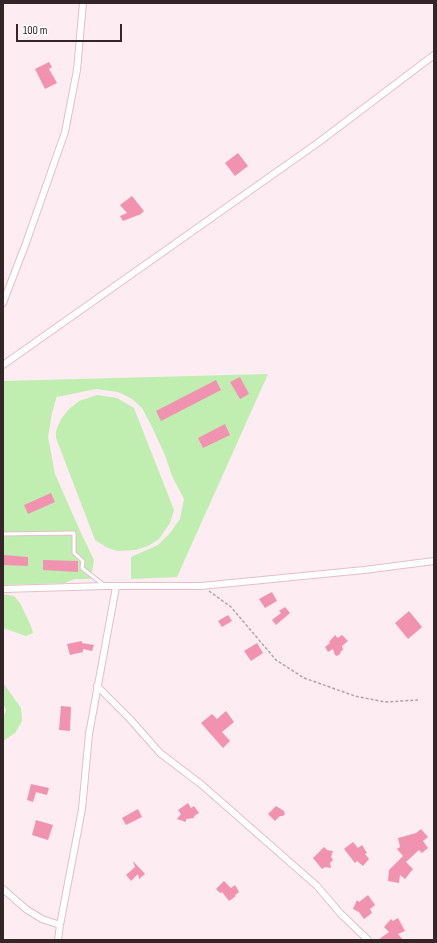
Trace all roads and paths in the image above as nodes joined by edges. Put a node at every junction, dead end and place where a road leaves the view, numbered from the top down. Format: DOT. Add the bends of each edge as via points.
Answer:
graph roads {
  1 [pos="82,3"];
  2 [pos="434,55"];
  3 [pos="3,303"];
  4 [pos="3,365"];
  5 [pos="3,534"];
  6 [pos="434,562"];
  7 [pos="106,586"];
  8 [pos="116,586"];
  9 [pos="201,586"];
  10 [pos="3,589"];
  11 [pos="97,686"];
  12 [pos="418,700"];
  13 [pos="3,889"];
  14 [pos="60,925"];
  15 [pos="58,940"];
  16 [pos="368,940"];
  1 -- 3 [label="street" via="77,70 65,132"];
  2 -- 4 [label="street" via="319,142"];
  5 -- 7 [label="lane" via="74,533 74,553 84,561 82,568"];
  6 -- 9 [label="street"];
  7 -- 8 [label="street"];
  7 -- 10 [label="street"];
  8 -- 9 [label="street"];
  8 -- 11 [label="street"];
  9 -- 12 [label="path" via="232,607 276,660 304,678 355,696 385,702"];
  11 -- 14 [label="street" via="82,809"];
  11 -- 16 [label="street" via="160,754 202,785 317,886"];
  13 -- 14 [label="street" via="26,909 42,919"];
  14 -- 15 [label="street"];
}
